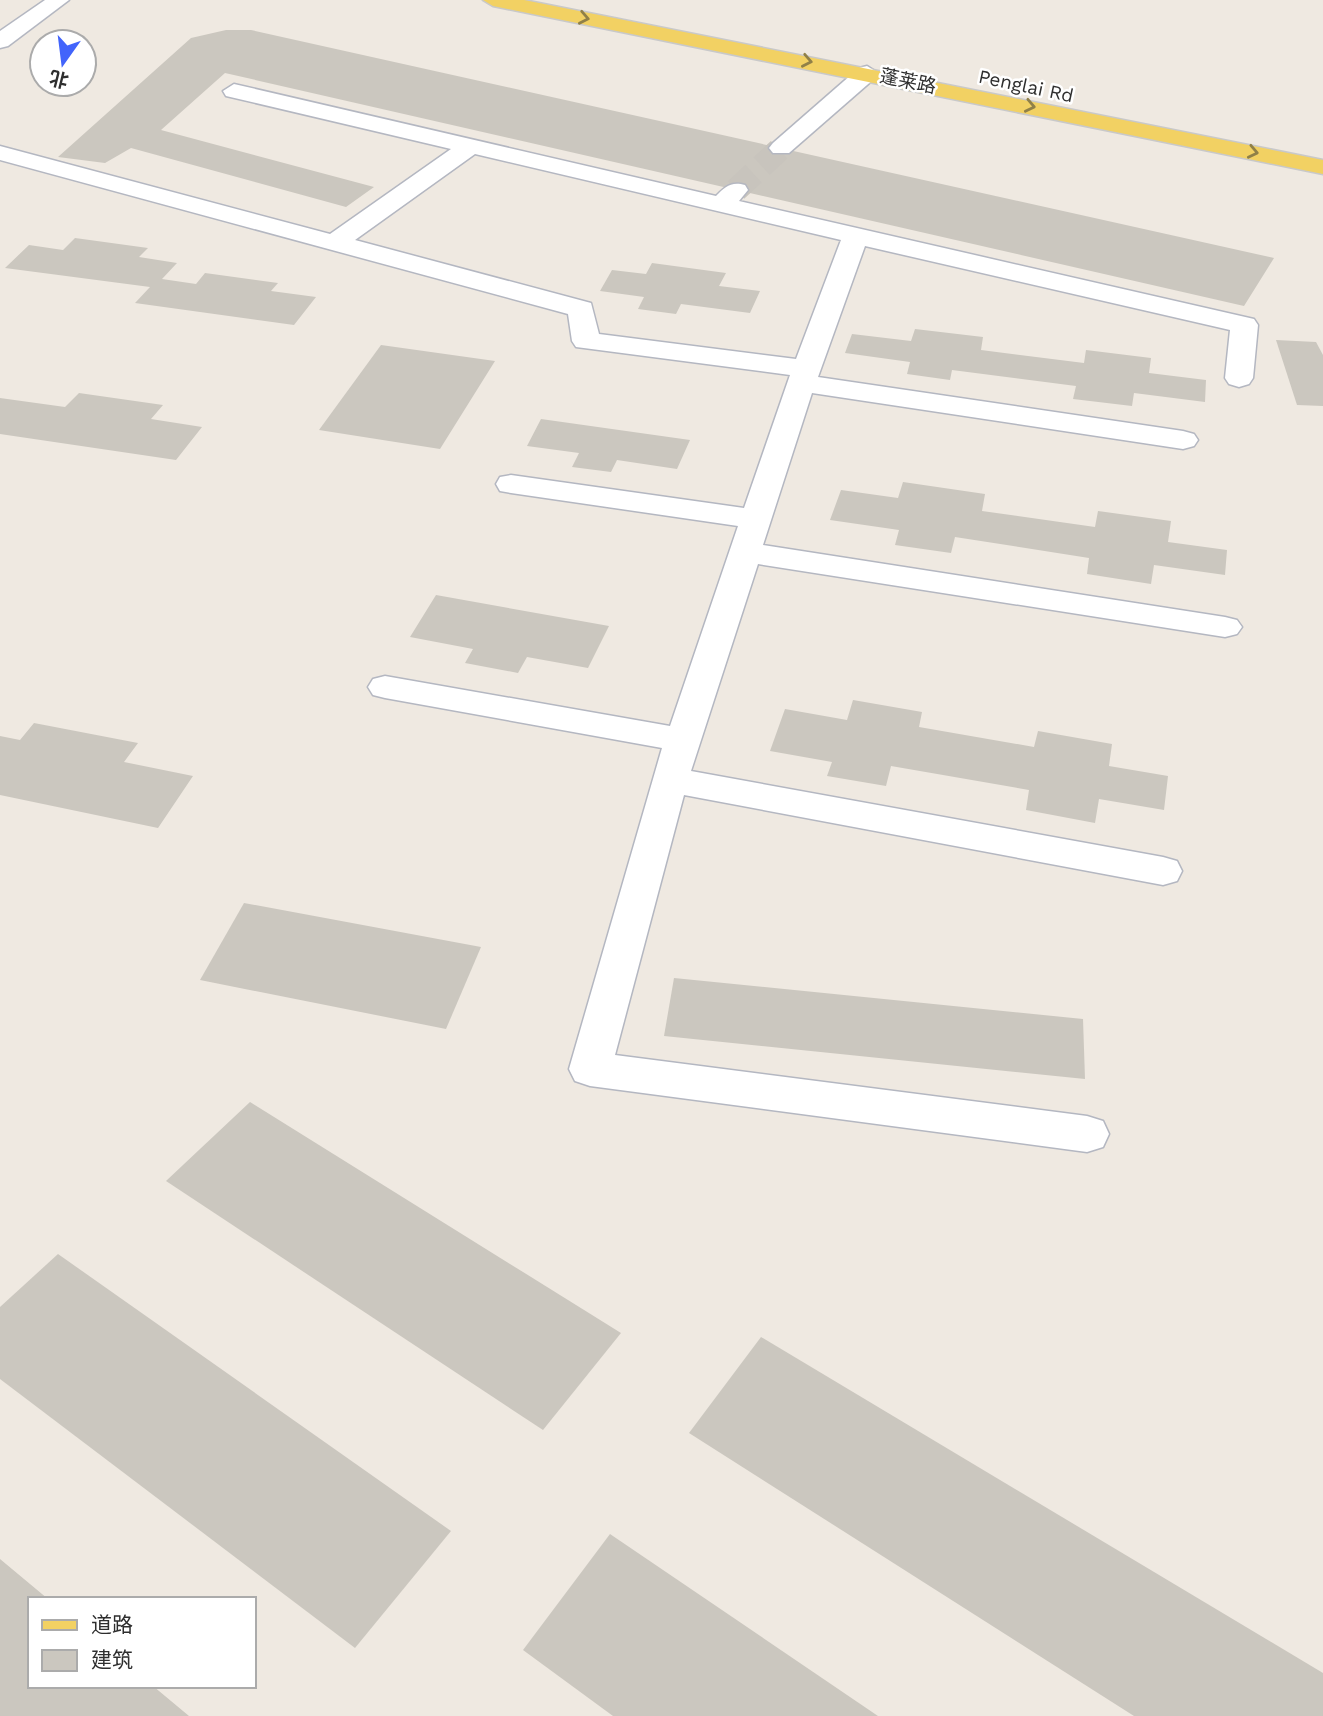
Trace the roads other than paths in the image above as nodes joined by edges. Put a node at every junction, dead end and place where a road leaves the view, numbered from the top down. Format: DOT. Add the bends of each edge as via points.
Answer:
graph roads {
  1 [pos="59,0"];
  2 [pos="493,0"];
  3 [pos="633,6"];
  4 [pos="0,41"];
  5 [pos="866,73"];
  6 [pos="234,91"];
  7 [pos="1323,147"];
  8 [pos="468,148"];
  9 [pos="781,148"];
  10 [pos="0,153"];
  11 [pos="1323,167"];
  12 [pos="856,236"];
  13 [pos="337,241"];
  14 [pos="804,376"];
  15 [pos="1239,378"];
  16 [pos="1183,440"];
  17 [pos="511,484"];
  18 [pos="749,536"];
  19 [pos="1225,627"];
  20 [pos="385,687"];
  21 [pos="683,740"];
  22 [pos="670,780"];
  23 [pos="1163,871"];
  24 [pos="1087,1134"];
  1 -- 4 [label="street"];
  2 -- 5 [label="main road, 蓬莱路, one-way"];
  3 -- 7 [label="main road, Penglai Rd"];
  5 -- 9 [label="street"];
  5 -- 11 [label="main road, 蓬莱路, one-way"];
  6 -- 8 [label="street"];
  8 -- 12 [label="street" via="729,197"];
  8 -- 13 [label="street"];
  10 -- 13 [label="street"];
  12 -- 14 [label="street"];
  12 -- 15 [label="street" via="1244,326"];
  13 -- 14 [label="street" via="581,309 586,341"];
  14 -- 16 [label="street"];
  14 -- 18 [label="street"];
  17 -- 18 [label="street"];
  18 -- 19 [label="street"];
  18 -- 21 [label="street"];
  20 -- 21 [label="street"];
  21 -- 22 [label="street"];
  22 -- 23 [label="street"];
  22 -- 24 [label="street" via="590,1069"];
}
